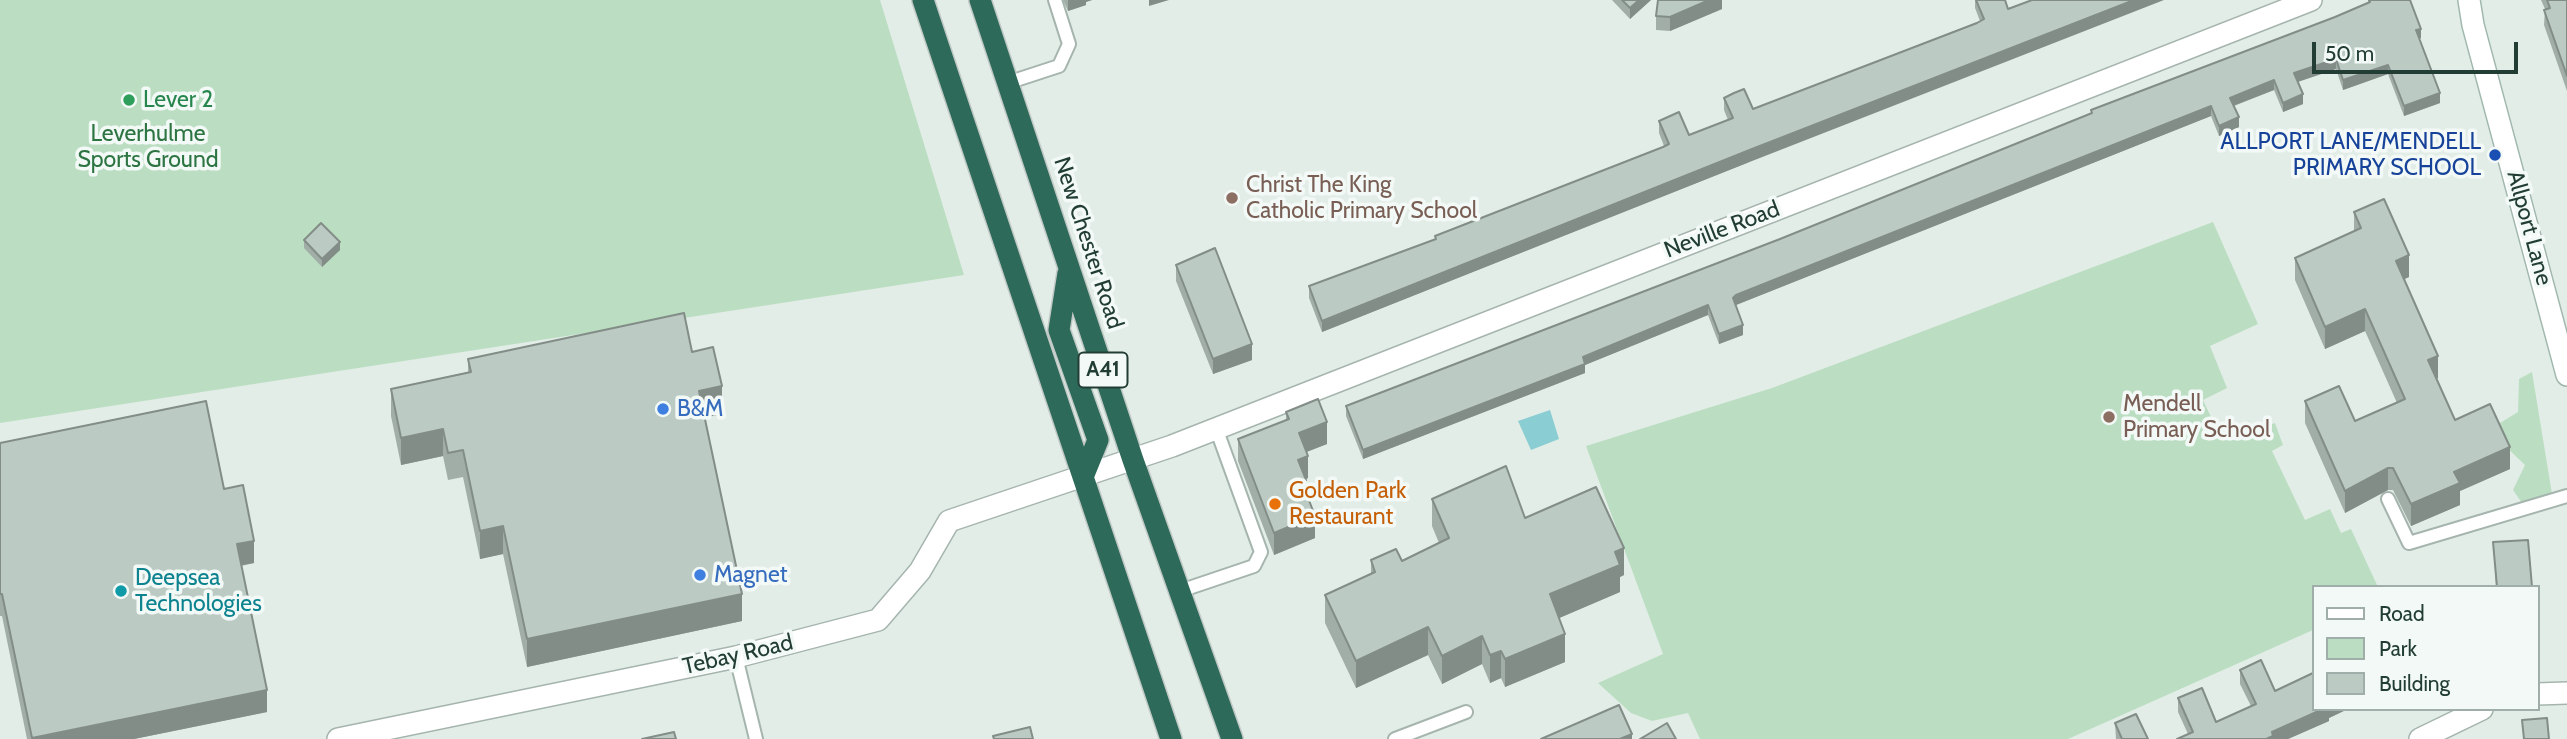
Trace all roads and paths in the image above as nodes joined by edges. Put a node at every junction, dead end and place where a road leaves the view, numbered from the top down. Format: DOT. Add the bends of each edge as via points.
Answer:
graph roads {
  1 [pos="923,0"];
  2 [pos="980,0"];
  3 [pos="1055,0"];
  4 [pos="2311,0"];
  5 [pos="2469,0"];
  6 [pos="1007,83"];
  7 [pos="1069,268"];
  8 [pos="2564,344"];
  9 [pos="2567,375"];
  10 [pos="1216,428"];
  11 [pos="1133,460"];
  12 [pos="1083,477"];
  13 [pos="2567,496"];
  14 [pos="2388,499"];
  15 [pos="1180,591"];
  16 [pos="736,657"];
  17 [pos="2567,693"];
  18 [pos="2539,694"];
  19 [pos="2478,711"];
  20 [pos="1465,712"];
  21 [pos="384,734"];
  22 [pos="754,737"];
  23 [pos="338,739"];
  24 [pos="1171,739"];
  25 [pos="1232,739"];
  26 [pos="1395,739"];
  27 [pos="2420,739"];
  1 -- 12 [label="highway, A41"];
  2 -- 6 [label="highway, New Chester Road / A41"];
  3 -- 6 [label="lane" via="1069,44 1059,66"];
  4 -- 10 [label="street, Neville Road"];
  5 -- 8 [label="street, Allport Lane"];
  6 -- 7 [label="highway, New Chester Road / A41"];
  7 -- 11 [label="highway, New Chester Road / A41"];
  7 -- 12 [label="highway" via="1059,330 1098,440"];
  8 -- 9 [label="street, Allport Lane"];
  10 -- 11 [label="street, Neville Road"];
  10 -- 15 [label="lane" via="1261,552 1254,566"];
  11 -- 12 [label="street, Tebay Road"];
  11 -- 15 [label="highway, New Chester Road / A41"];
  12 -- 16 [label="street, Tebay Road" via="949,521 920,572 878,620"];
  12 -- 24 [label="highway, A41"];
  13 -- 14 [label="lane" via="2409,542"];
  15 -- 25 [label="highway, New Chester Road / A41"];
  16 -- 21 [label="street, Tebay Road"];
  16 -- 22 [label="lane"];
  17 -- 18 [label="street"];
  19 -- 27 [label="street"];
  20 -- 26 [label="lane"];
  21 -- 23 [label="street, Tebay Road"];
}
